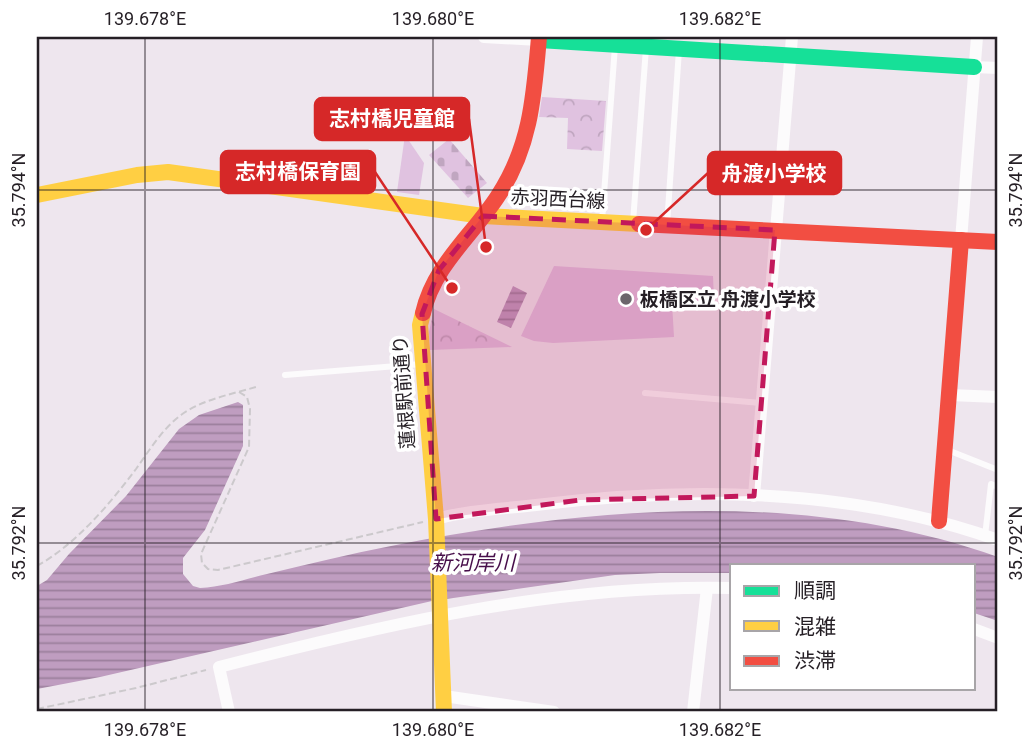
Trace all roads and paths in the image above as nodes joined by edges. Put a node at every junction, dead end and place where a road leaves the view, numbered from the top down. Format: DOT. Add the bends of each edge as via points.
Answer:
graph roads {
  1 [pos="484,37"];
  2 [pos="792,37"];
  3 [pos="977,37"];
  4 [pos="539,38"];
  5 [pos="615,44"];
  6 [pos="646,46"];
  7 [pos="679,48"];
  8 [pos="790,55"];
  9 [pos="974,67"];
  10 [pos="998,68"];
  11 [pos="37,195"];
  12 [pos="483,216"];
  13 [pos="602,222"];
  14 [pos="633,224"];
  15 [pos="667,226"];
  16 [pos="775,230"];
  17 [pos="961,240"];
  18 [pos="998,242"];
  19 [pos="422,364"];
  20 [pos="285,375"];
  21 [pos="256,387"];
  22 [pos="239,392"];
  23 [pos="645,393"];
  24 [pos="950,395"];
  25 [pos="998,397"];
  26 [pos="761,403"];
  27 [pos="945,449"];
  28 [pos="998,470"];
  29 [pos="998,487"];
  30 [pos="754,496"];
  31 [pos="939,521"];
  32 [pos="436,522"];
  33 [pos="985,536"];
  34 [pos="998,540"];
  35 [pos="37,566"];
  36 [pos="707,588"];
  37 [pos="730,588"];
  38 [pos="440,612"];
  39 [pos="976,630"];
  40 [pos="998,638"];
  41 [pos="219,667"];
  42 [pos="444,704"];
  43 [pos="37,709"];
  44 [pos="229,712"];
  45 [pos="554,712"];
  46 [pos="693,712"];
  1 -- 4 [label="street"];
  2 -- 8 [label="street"];
  3 -- 9 [label="street"];
  4 -- 5 [label="street"];
  4 -- 12 [label="street, 蓮根駅前通り" via="534,102 514,166"];
  5 -- 6 [label="street"];
  5 -- 13 [label="lane"];
  6 -- 7 [label="street"];
  6 -- 14 [label="lane"];
  7 -- 8 [label="street"];
  7 -- 15 [label="lane"];
  8 -- 9 [label="street"];
  8 -- 16 [label="street"];
  9 -- 10 [label="street"];
  9 -- 17 [label="street"];
  11 -- 12 [label="street, 赤羽西台線" via="168,172"];
  12 -- 13 [label="street, 赤羽西台線"];
  12 -- 19 [label="street, 蓮根駅前通り" via="433,280 420,325"];
  13 -- 14 [label="street, 赤羽西台線"];
  14 -- 15 [label="street, 赤羽西台線"];
  15 -- 16 [label="street, 赤羽西台線"];
  16 -- 17 [label="street, 赤羽西台線"];
  16 -- 26 [label="street"];
  17 -- 18 [label="street, 赤羽西台線"];
  17 -- 24 [label="street"];
  19 -- 20 [label="lane"];
  19 -- 32 [label="street, 蓮根駅前通り"];
  21 -- 22 [label="path"];
  22 -- 32 [label="path" via="247,397 250,409 249,447 201,554 208,569"];
  22 -- 35 [label="path" via="181,414 76,537"];
  23 -- 26 [label="lane"];
  24 -- 25 [label="street"];
  24 -- 27 [label="street"];
  26 -- 30 [label="street"];
  27 -- 28 [label="lane"];
  27 -- 31 [label="street"];
  29 -- 33 [label="lane" via="991,484"];
  30 -- 31 [label="street" via="821,500"];
  30 -- 32 [label="street" via="580,500"];
  31 -- 33 [label="street"];
  32 -- 38 [label="street, 蓮根駅前通り"];
  33 -- 34 [label="street"];
  36 -- 37 [label="street"];
  36 -- 38 [label="street" via="595,593"];
  36 -- 46 [label="street"];
  38 -- 41 [label="street"];
  38 -- 42 [label="street"];
  39 -- 40 [label="street"];
  41 -- 43 [label="path"];
  41 -- 44 [label="street"];
  42 -- 45 [label="street"];
}
